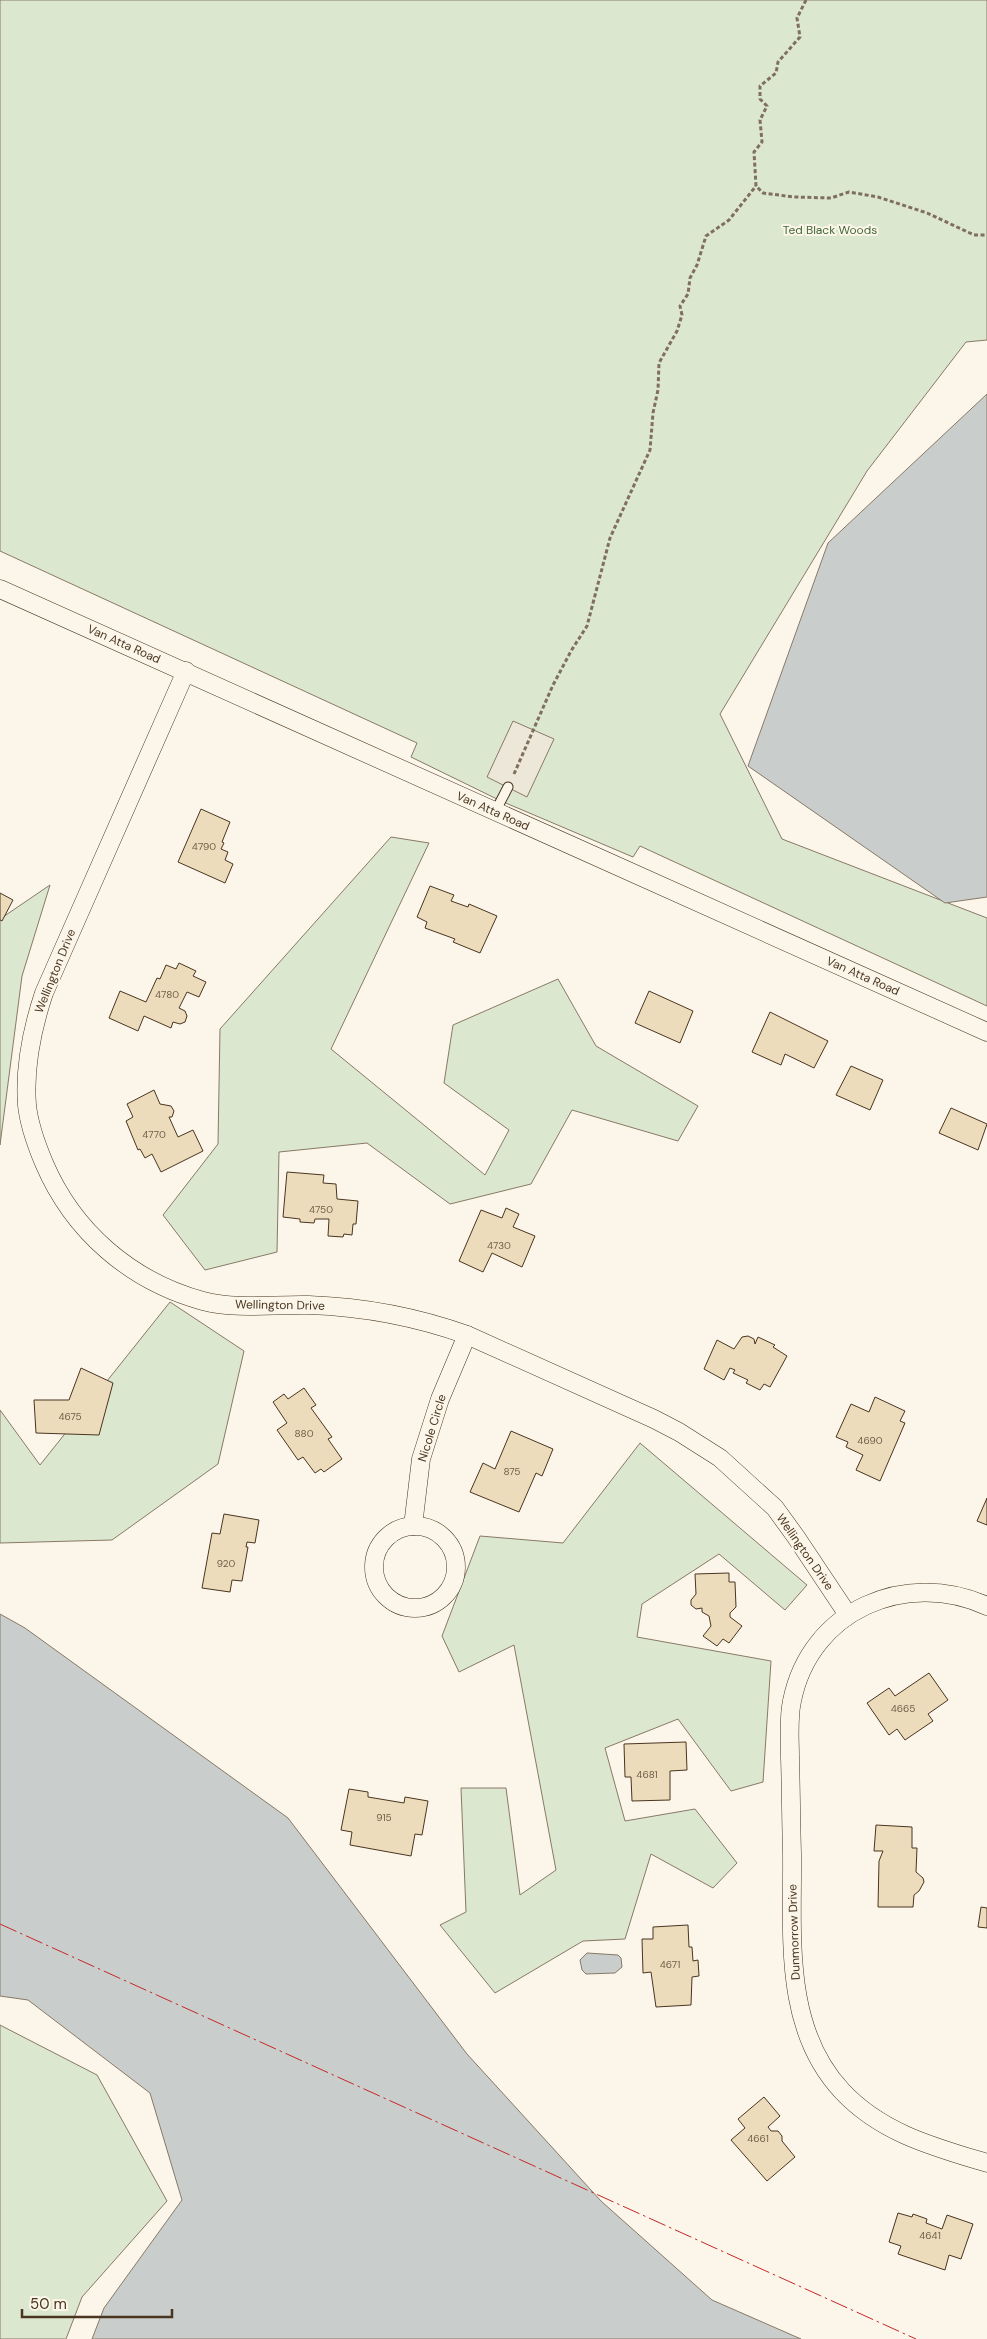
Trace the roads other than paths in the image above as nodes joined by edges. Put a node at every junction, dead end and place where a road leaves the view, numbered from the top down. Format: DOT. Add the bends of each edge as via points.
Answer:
graph roads {
  1 [pos="0,589"];
  2 [pos="186,671"];
  3 [pos="508,787"];
  4 [pos="495,812"];
  5 [pos="987,1032"];
  6 [pos="467,1335"];
  7 [pos="413,1526"];
  8 [pos="987,1606"];
  9 [pos="848,1615"];
  10 [pos="987,2163"];
  1 -- 2 [label="street, Van Atta Road"];
  2 -- 4 [label="street, Van Atta Road"];
  2 -- 6 [label="street, Wellington Drive" via="36,1017 27,1069 27,1104 31,1127 55,1189 98,1244 128,1267 167,1288 203,1301 224,1305 307,1305 388,1312"];
  3 -- 4 [label="lane"];
  4 -- 5 [label="street, Van Atta Road"];
  6 -- 7 [label="street, Nicole Circle" via="440,1399 421,1459"];
  6 -- 9 [label="street, Wellington Drive" via="654,1419 720,1458 775,1508"];
  7 -- 7 [label="street" via="398,1530 382,1543 376,1552 374,1574 377,1584 391,1600 410,1608 431,1604 448,1591 453,1582 455,1560 446,1541 438,1534 429,1528"];
  8 -- 9 [label="street" via="946,1593 908,1592 866,1605"];
  9 -- 10 [label="street, Dunmorrow Drive" via="831,1629 807,1660 795,1688 789,1715 793,1940 800,2015 814,2052 840,2090 858,2107 912,2140"];
}
